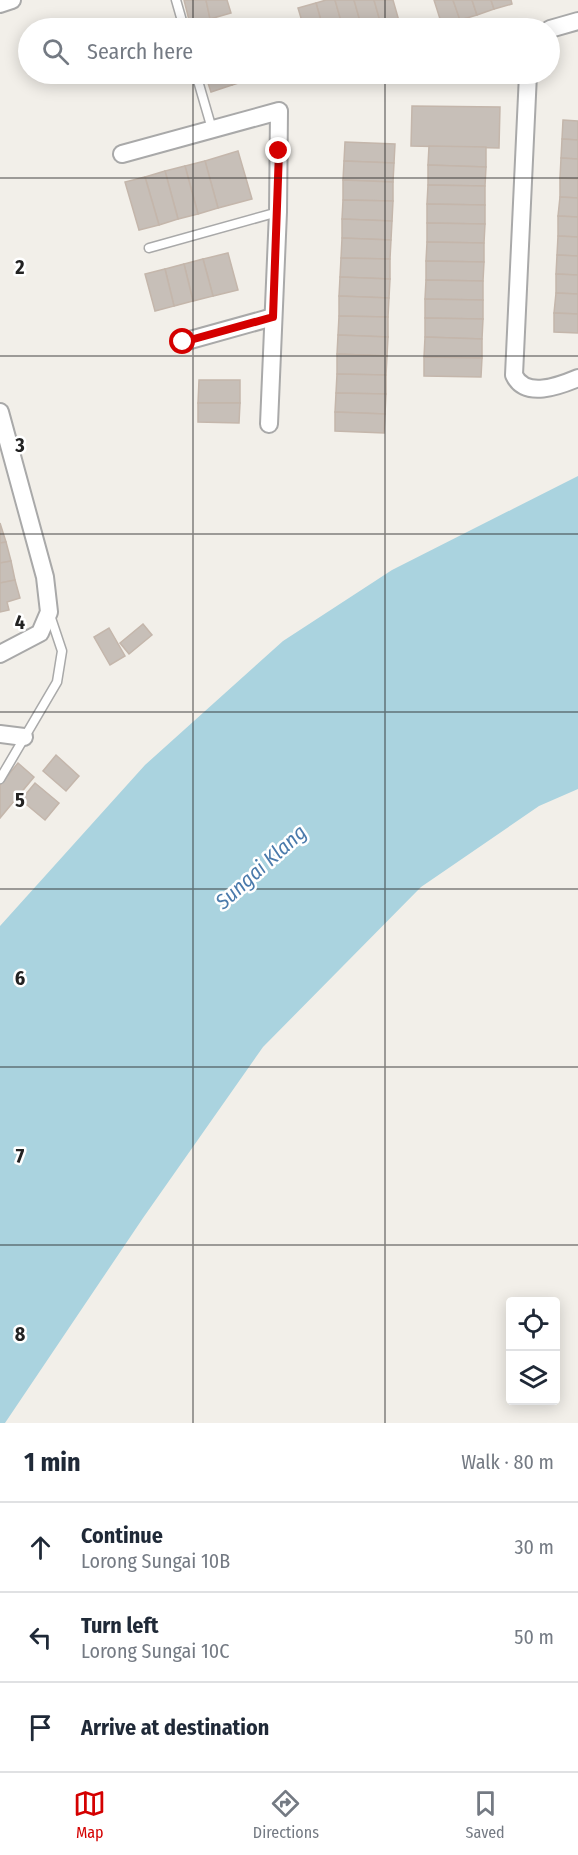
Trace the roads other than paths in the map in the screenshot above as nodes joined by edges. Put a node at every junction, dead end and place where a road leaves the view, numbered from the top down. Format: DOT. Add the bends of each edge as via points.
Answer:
graph roads {
  1 [pos="12,0"];
  2 [pos="176,0"];
  3 [pos="0,4"];
  4 [pos="181,18"];
  5 [pos="578,21"];
  6 [pos="560,26"];
  7 [pos="199,84"];
  8 [pos="528,84"];
  9 [pos="212,129"];
  10 [pos="122,154"];
  11 [pos="278,212"];
  12 [pos="149,248"];
  13 [pos="273,317"];
  14 [pos="183,342"];
  15 [pos="578,378"];
  16 [pos="0,412"];
  17 [pos="269,424"];
  18 [pos="49,612"];
  19 [pos="0,654"];
  20 [pos="0,734"];
  21 [pos="24,737"];
  22 [pos="0,779"];
  1 -- 3 [label="street"];
  2 -- 4 [label="lane"];
  5 -- 6 [label="street"];
  7 -- 9 [label="lane"];
  8 -- 15 [label="street" via="514,375 517,383 526,388 543,388"];
  9 -- 10 [label="street"];
  9 -- 11 [label="street" via="279,111"];
  11 -- 12 [label="lane"];
  11 -- 13 [label="street"];
  13 -- 14 [label="street"];
  13 -- 17 [label="street"];
  16 -- 18 [label="street" via="45,577"];
  18 -- 19 [label="street" via="39,633"];
  18 -- 21 [label="lane" via="62,651 57,682"];
  20 -- 21 [label="street"];
  21 -- 22 [label="lane"];
}
